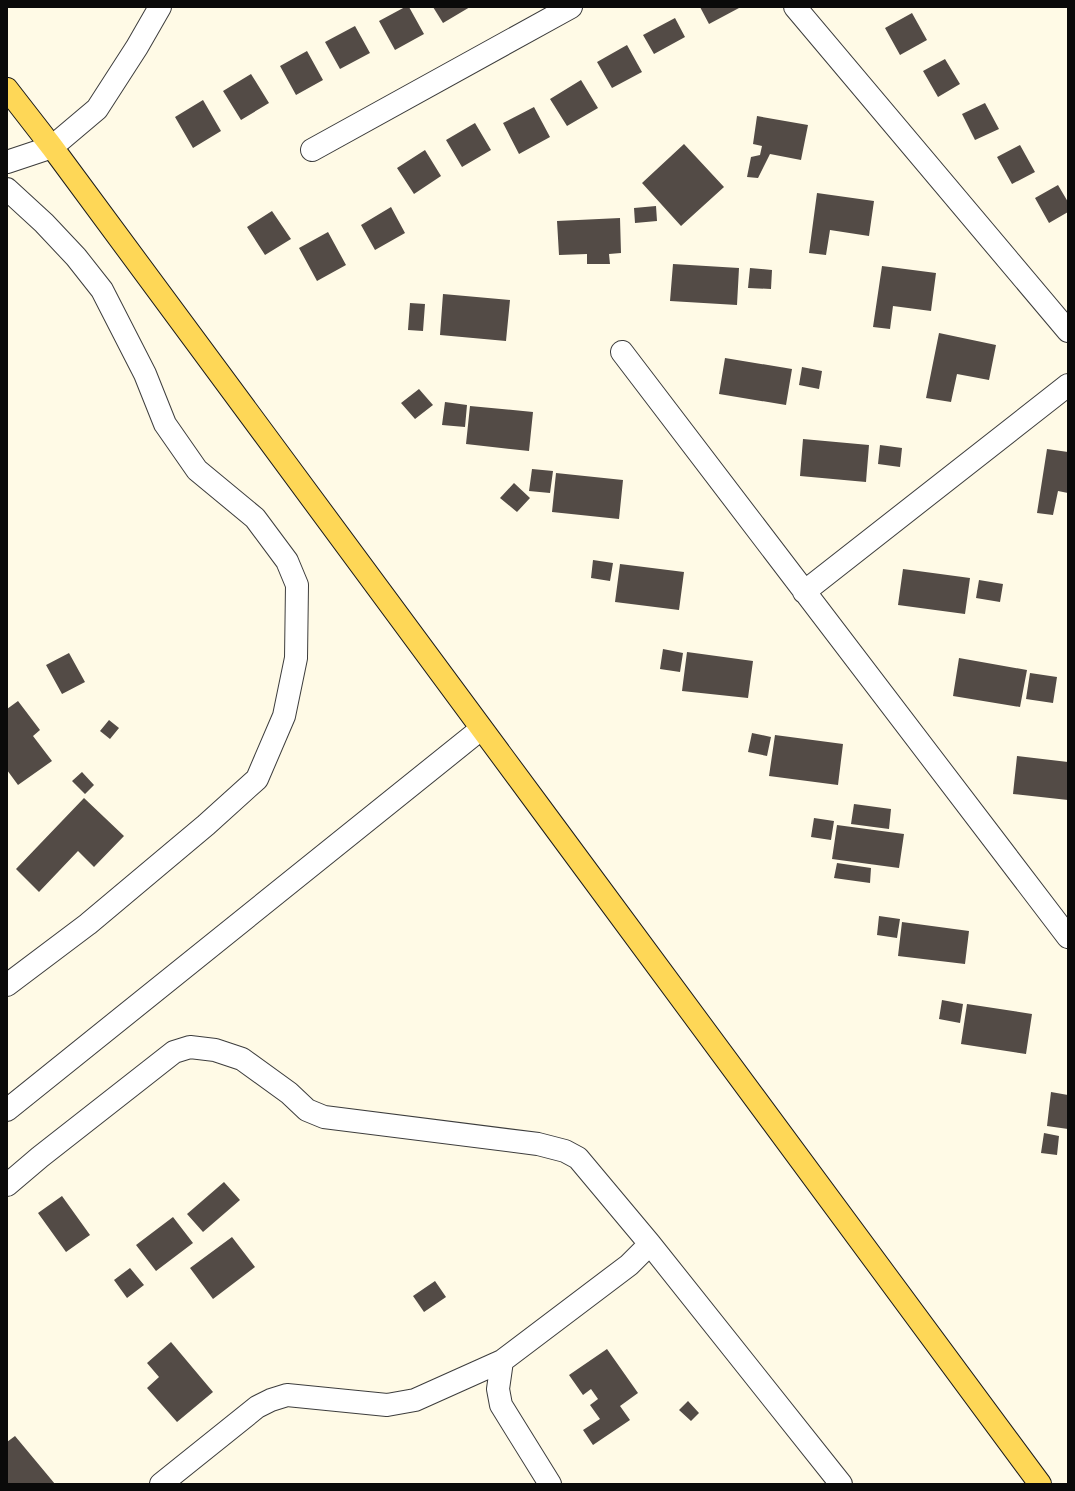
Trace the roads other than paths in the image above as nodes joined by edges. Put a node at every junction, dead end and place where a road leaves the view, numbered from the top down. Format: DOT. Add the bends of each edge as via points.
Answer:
graph roads {
  1 [pos="160,7"];
  2 [pos="571,7"];
  3 [pos="795,7"];
  4 [pos="7,89"];
  5 [pos="52,147"];
  6 [pos="312,150"];
  7 [pos="7,162"];
  8 [pos="7,190"];
  9 [pos="1068,331"];
  10 [pos="622,352"];
  11 [pos="1068,385"];
  12 [pos="804,592"];
  13 [pos="481,729"];
  14 [pos="1068,937"];
  15 [pos="10,975"];
  16 [pos="7,1110"];
  17 [pos="7,1185"];
  18 [pos="650,1244"];
  19 [pos="502,1361"];
  20 [pos="161,1484"];
  21 [pos="550,1484"];
  22 [pos="841,1484"];
  23 [pos="1040,1484"];
  1 -- 5 [label="street" via="97,109"];
  2 -- 6 [label="street"];
  3 -- 9 [label="street"];
  4 -- 5 [label="main road"];
  5 -- 7 [label="street"];
  5 -- 13 [label="main road"];
  8 -- 15 [label="street" via="44,223 102,290 145,374 165,424 197,470 255,518 287,561 297,586 296,658 284,716 257,779 88,924"];
  10 -- 12 [label="street"];
  11 -- 12 [label="street"];
  12 -- 14 [label="street"];
  13 -- 16 [label="street"];
  13 -- 23 [label="main road"];
  17 -- 18 [label="street" via="174,1052 190,1047 215,1050 242,1059 289,1093 307,1110 324,1117 538,1144 565,1151 578,1158"];
  18 -- 19 [label="street" via="629,1265"];
  18 -- 22 [label="street"];
  19 -- 20 [label="street" via="415,1400 387,1405 287,1395 271,1400 257,1408"];
  19 -- 21 [label="street" via="498,1389 500,1405"];
}
